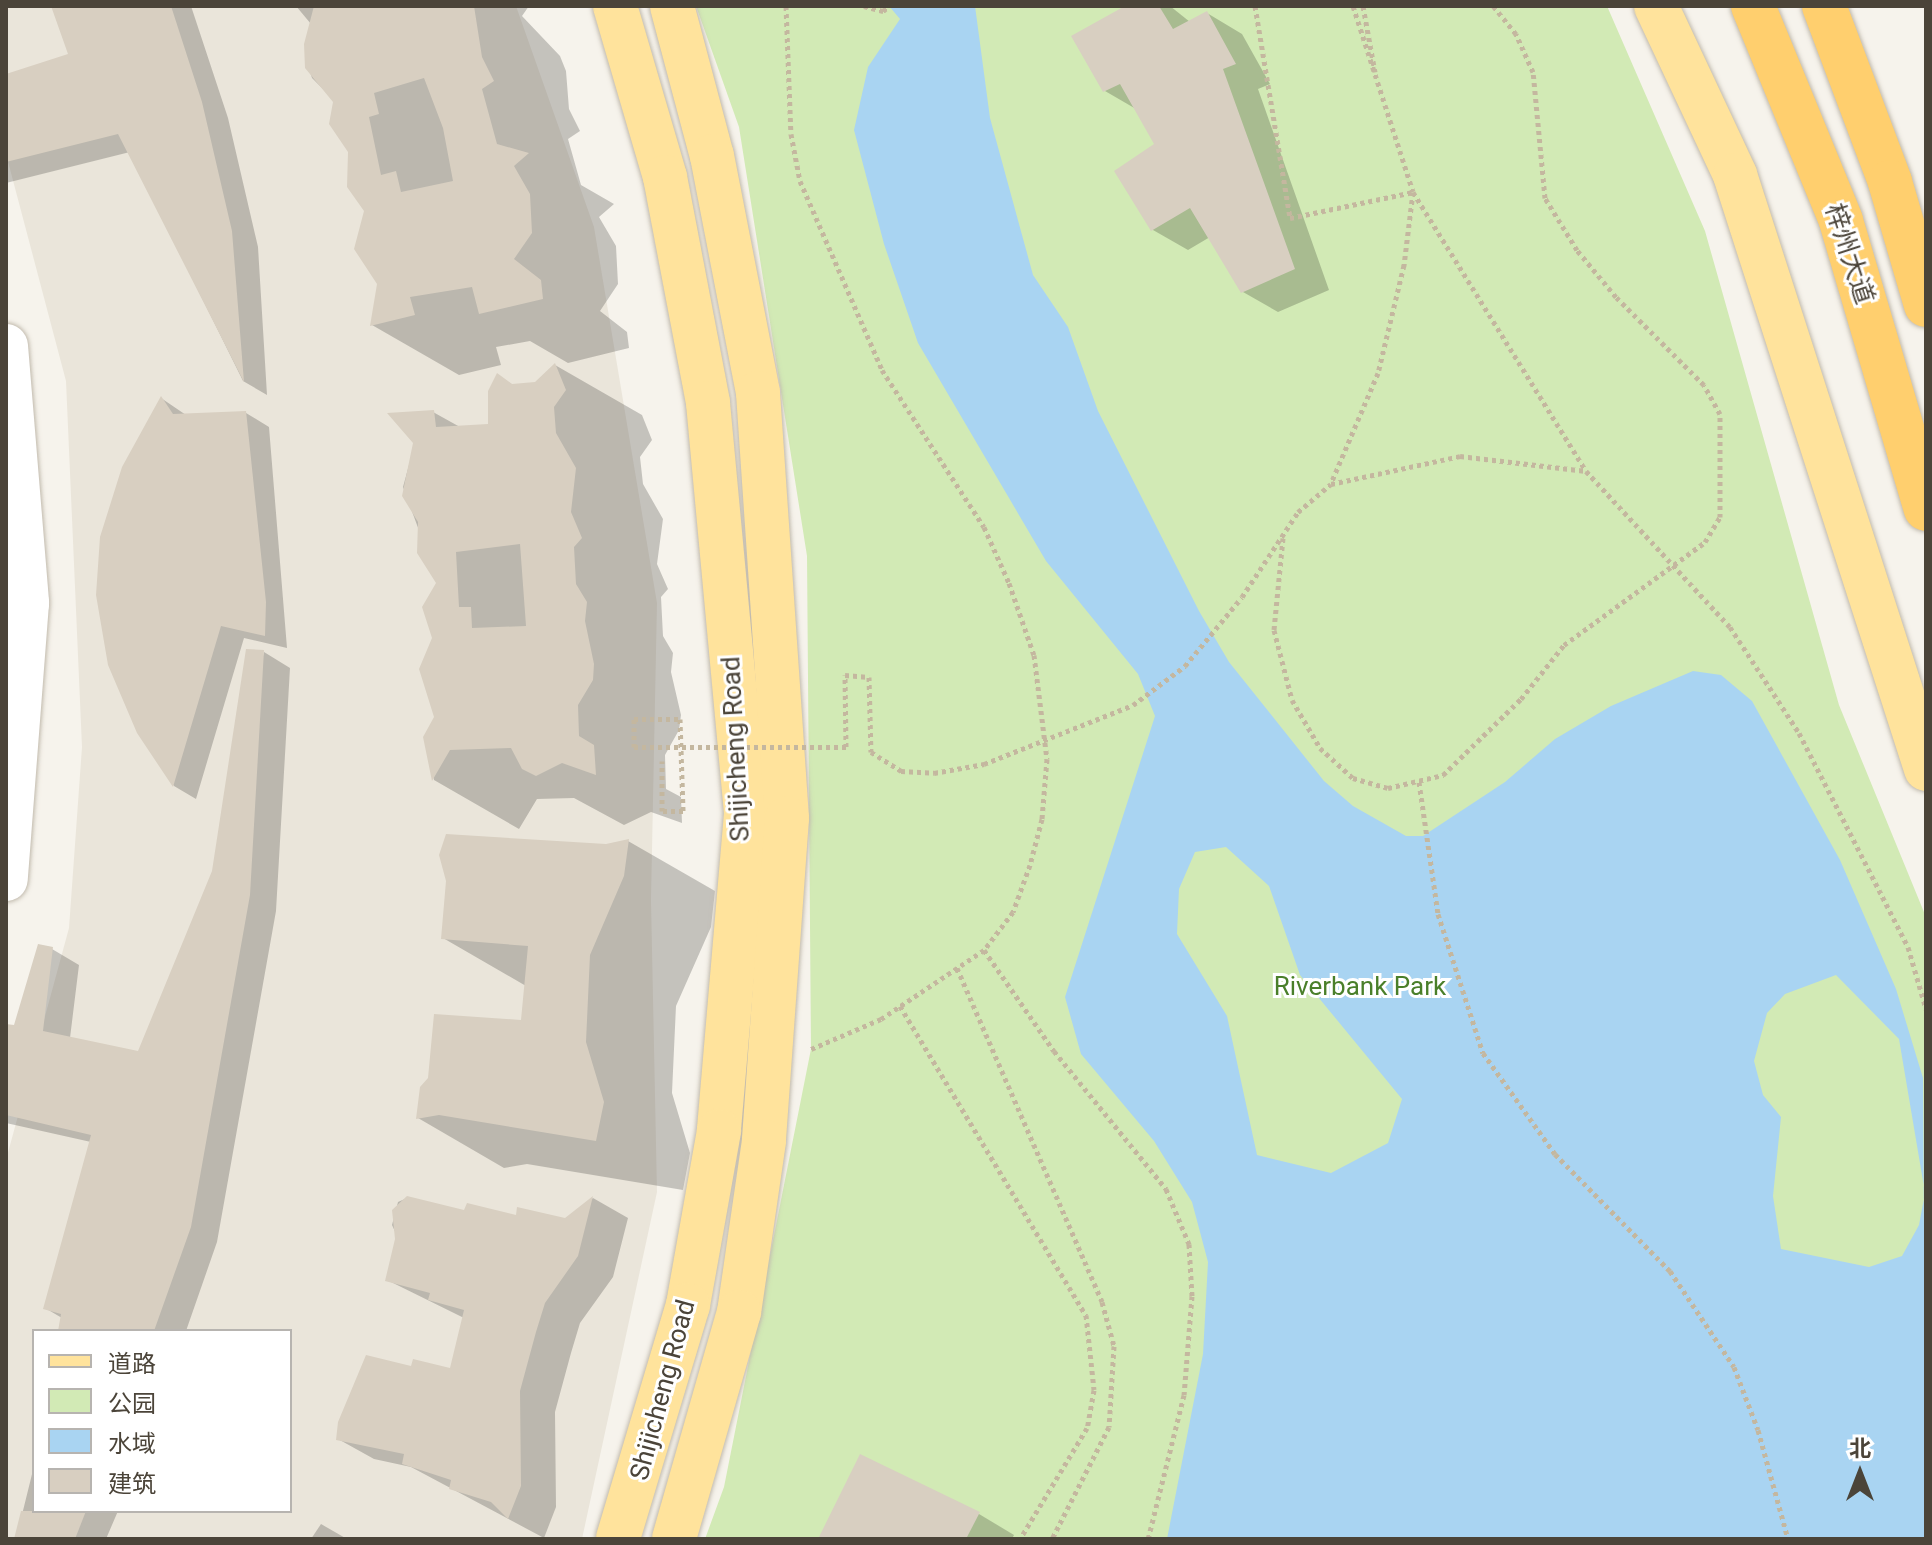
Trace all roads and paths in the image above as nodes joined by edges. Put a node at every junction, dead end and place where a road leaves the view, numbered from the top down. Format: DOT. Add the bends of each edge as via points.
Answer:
graph roads {
  1 [pos="615,6"];
  2 [pos="672,6"];
  3 [pos="786,6"];
  4 [pos="864,6"];
  5 [pos="889,6"];
  6 [pos="1255,6"];
  7 [pos="1353,6"];
  8 [pos="1363,6"];
  9 [pos="1493,6"];
  10 [pos="1656,6"];
  11 [pos="1753,6"];
  12 [pos="1824,6"];
  13 [pos="1380,100"];
  14 [pos="1413,192"];
  15 [pos="1926,305"];
  16 [pos="6,346"];
  17 [pos="1586,471"];
  18 [pos="1331,484"];
  19 [pos="1926,509"];
  20 [pos="1283,538"];
  21 [pos="1674,565"];
  22 [pos="1045,740"];
  23 [pos="662,761"];
  24 [pos="1926,769"];
  25 [pos="1419,782"];
  26 [pos="6,879"];
  27 [pos="984,950"];
  28 [pos="957,968"];
  29 [pos="900,1006"];
  30 [pos="1926,1009"];
  31 [pos="811,1049"];
  32 [pos="618,1539"];
  33 [pos="674,1539"];
  34 [pos="1020,1539"];
  35 [pos="1052,1539"];
  36 [pos="1148,1539"];
  37 [pos="1788,1539"];
  1 -- 32 [label="main road, Shijicheng Road" via="665,177 708,403 746,814 714,1162 688,1305"];
  2 -- 33 [label="main road, Shijicheng Road" via="712,156 758,393 787,818 764,1141 739,1312"];
  3 -- 22 [label="path" via="791,134 800,181 882,370 997,555 1034,655"];
  4 -- 5 [label="path" via="883,11"];
  6 -- 14 [label="path" via="1290,218"];
  7 -- 13 [label="path"];
  8 -- 13 [label="path"];
  9 -- 21 [label="path" via="1516,34 1533,72 1545,198 1577,250 1704,385 1720,414 1720,517 1705,542"];
  10 -- 24 [label="main road" via="1735,175"];
  11 -- 19 [label="highway, 梓州大道" via="1841,221"];
  12 -- 15 [label="highway" via="1890,182"];
  13 -- 14 [label="path"];
  14 -- 17 [label="path"];
  14 -- 18 [label="path" via="1386,343"];
  16 -- 26 [label="street" via="27,603"];
  17 -- 18 [label="path" via="1460,456"];
  17 -- 21 [label="path"];
  18 -- 20 [label="path" via="1298,512"];
  20 -- 22 [label="path" via="1185,666 1133,705"];
  20 -- 25 [label="path" via="1274,630 1292,700 1320,748 1353,778 1388,788"];
  21 -- 25 [label="path" via="1564,645 1521,699 1443,775"];
  21 -- 30 [label="path" via="1730,627 1799,733 1908,947"];
  22 -- 23 [label="path, bridge" via="984,764 934,773 901,771 871,752 869,677 845,675 846,747 634,747 634,719 680,719 683,811 662,811"];
  22 -- 27 [label="path" via="1042,819 1030,865 1013,912"];
  25 -- 37 [label="path" via="1438,914 1483,1053 1555,1154 1670,1271 1734,1367 1758,1430"];
  27 -- 28 [label="path"];
  27 -- 36 [label="path" via="1054,1051 1166,1189 1189,1244 1192,1296 1184,1395"];
  28 -- 29 [label="path"];
  28 -- 35 [label="path" via="1102,1302 1114,1346 1109,1427"];
  29 -- 31 [label="path"];
  29 -- 34 [label="path" via="1086,1315 1094,1390 1087,1428"];
}
